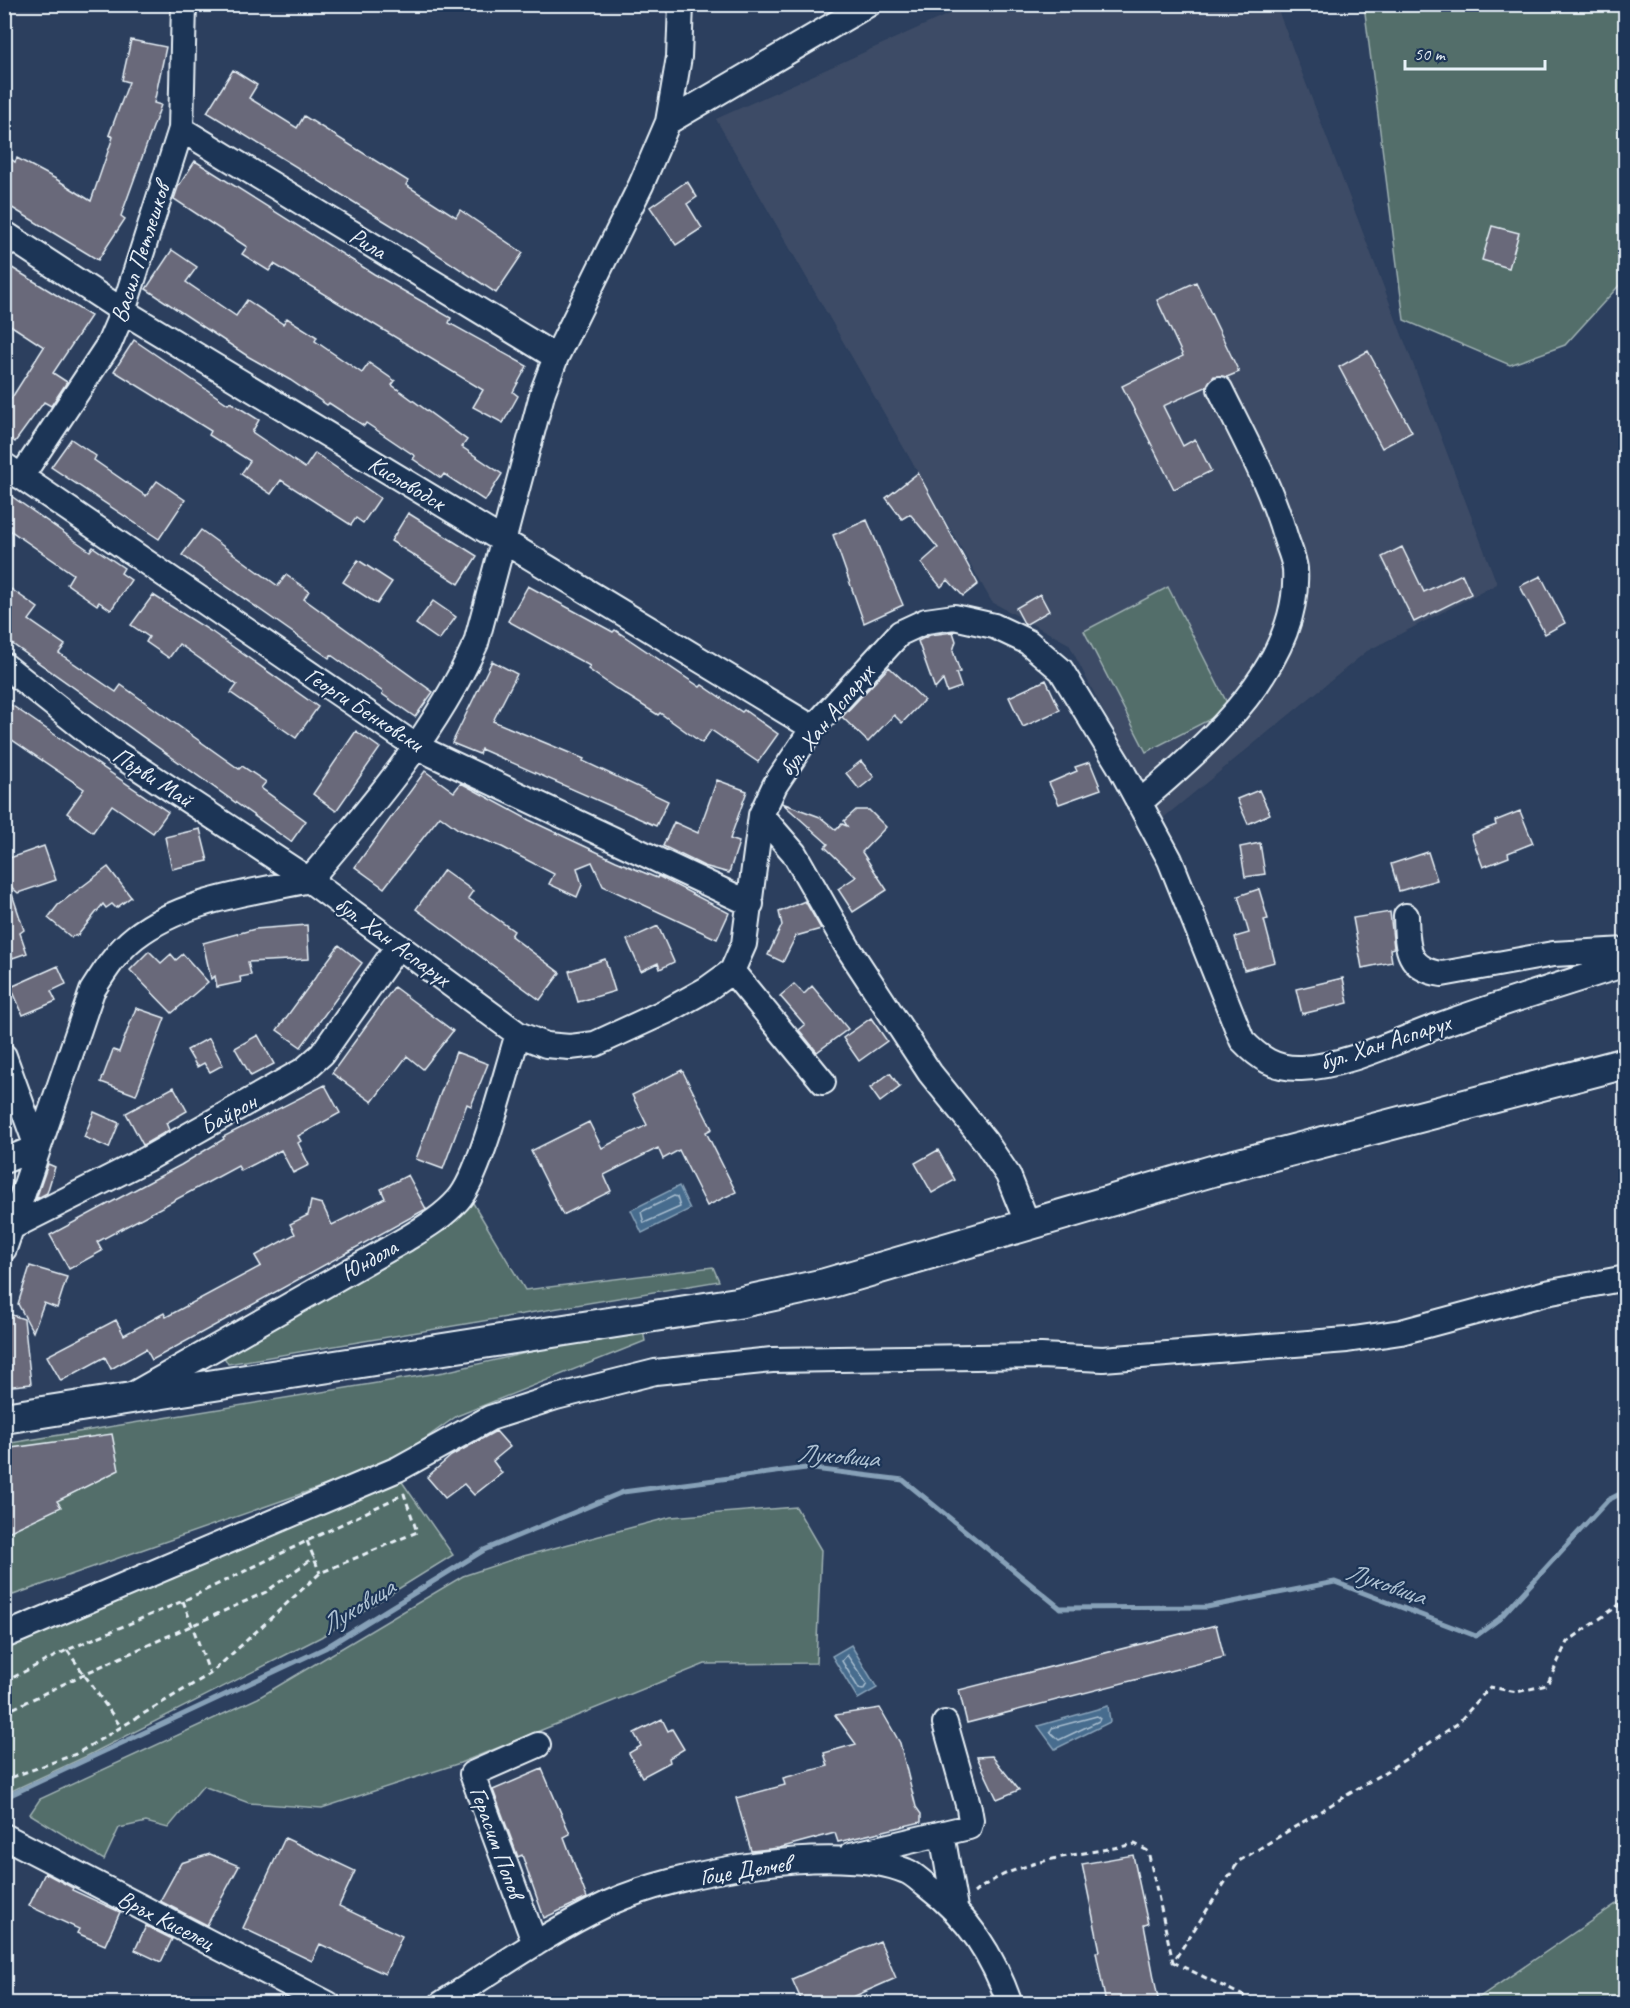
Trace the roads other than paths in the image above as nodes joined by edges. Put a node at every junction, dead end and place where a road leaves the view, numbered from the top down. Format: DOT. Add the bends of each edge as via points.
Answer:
graph roads {
  1 [pos="184,4"];
  2 [pos="681,4"];
  3 [pos="869,4"];
  4 [pos="668,122"];
  5 [pos="181,129"];
  6 [pos="4,233"];
  7 [pos="123,311"];
  8 [pos="556,357"];
  9 [pos="1220,389"];
  10 [pos="13,471"];
  11 [pos="502,541"];
  12 [pos="4,665"];
  13 [pos="813,728"];
  14 [pos="417,747"];
  15 [pos="1139,803"];
  16 [pos="761,815"];
  17 [pos="309,880"];
  18 [pos="751,904"];
  19 [pos="1406,916"];
  20 [pos="398,946"];
  21 [pos="1626,950"];
  22 [pos="1626,964"];
  23 [pos="732,971"];
  24 [pos="518,1034"];
  25 [pos="4,1056"];
  26 [pos="1626,1063"];
  27 [pos="823,1082"];
  28 [pos="37,1146"];
  29 [pos="4,1161"];
  30 [pos="15,1188"];
  31 [pos="1028,1225"];
  32 [pos="8,1238"];
  33 [pos="1626,1278"];
  34 [pos="122,1401"];
  35 [pos="4,1418"];
  36 [pos="4,1636"];
  37 [pos="945,1723"];
  38 [pos="538,1745"];
  39 [pos="942,1834"];
  40 [pos="4,1836"];
  41 [pos="832,1859"];
  42 [pos="955,1908"];
  43 [pos="535,1944"];
  44 [pos="328,2004"];
  45 [pos="441,2004"];
  46 [pos="1010,2004"];
  1 -- 5 [label="street, Васил Петлешков"];
  2 -- 4 [label="street" via="679,57"];
  3 -- 4 [label="street"];
  4 -- 8 [label="street"];
  5 -- 7 [label="street, Васил Петлешков"];
  5 -- 8 [label="street, Рила"];
  6 -- 7 [label="street, Кисловодск"];
  7 -- 10 [label="street, Васил Петлешков" via="109,344"];
  7 -- 11 [label="street, Кисловодск"];
  8 -- 11 [label="street"];
  9 -- 15 [label="street" via="1268,488 1283,529 1295,568 1294,606 1280,643 1248,698 1192,757"];
  10 -- 14 [label="street, Георги Бенковски"];
  11 -- 13 [label="street, Кисловодск"];
  11 -- 14 [label="street" via="476,643 460,679"];
  12 -- 17 [label="street, Първи Май" via="107,747"];
  13 -- 15 [label="street, бул. Хан Аспарух" via="900,633 926,621 954,617 993,626 1028,642 1061,670"];
  13 -- 16 [label="street, бул. Хан Аспарух" via="775,785"];
  14 -- 17 [label="street"];
  14 -- 18 [label="street, Георги Бенковски"];
  15 -- 22 [label="street, бул. Хан Аспарух" via="1170,860 1242,1040 1257,1056 1278,1067 1329,1065 1481,1010"];
  16 -- 18 [label="street, бул. Хан Аспарух"];
  16 -- 31 [label="street" via="794,853 874,990 930,1072 1008,1175"];
  17 -- 20 [label="street, бул. Хан Аспарух"];
  17 -- 28 [label="street, бул. Хан Аспарух" via="207,902 169,917 135,937 110,963 92,991"];
  18 -- 23 [label="street, бул. Хан Аспарух" via="744,944"];
  19 -- 21 [label="street" via="1407,945 1424,972 1442,974 1553,954"];
  20 -- 24 [label="street, бул. Хан Аспарух"];
  20 -- 32 [label="street, Байрон" via="322,1054 304,1070"];
  23 -- 24 [label="street, бул. Хан Аспарух" via="680,1004 595,1044 546,1045"];
  23 -- 27 [label="street"];
  24 -- 34 [label="street, Юндола" via="476,1167 460,1199 434,1222 406,1239"];
  25 -- 28 [label="street"];
  26 -- 31 [label="main road, Юндола" via="1212,1171"];
  28 -- 29 [label="street"];
  28 -- 30 [label="street, бул. Хан Аспарух"];
  30 -- 32 [label="street, бул. Хан Аспарух"];
  31 -- 34 [label="main road, Юндола" via="814,1286 737,1303"];
  33 -- 36 [label="street" via="1546,1293 1401,1332 1347,1340 1103,1359 1041,1356 772,1360 655,1372 556,1396 490,1418 398,1469"];
  34 -- 35 [label="main road, Юндола"];
  37 -- 39 [label="street" via="971,1820 969,1827"];
  38 -- 43 [label="street, Герасим Попов" via="472,1774"];
  39 -- 41 [label="street"];
  39 -- 42 [label="street"];
  40 -- 44 [label="street, Връх Киселец"];
  41 -- 42 [label="street, Гоце Делчев" via="872,1862 908,1871"];
  41 -- 43 [label="street, Гоце Делчев" via="741,1866 674,1882 610,1903"];
  42 -- 46 [label="street, Гоце Делчев" via="984,1945"];
  43 -- 45 [label="street, Гоце Делчев"];
}
